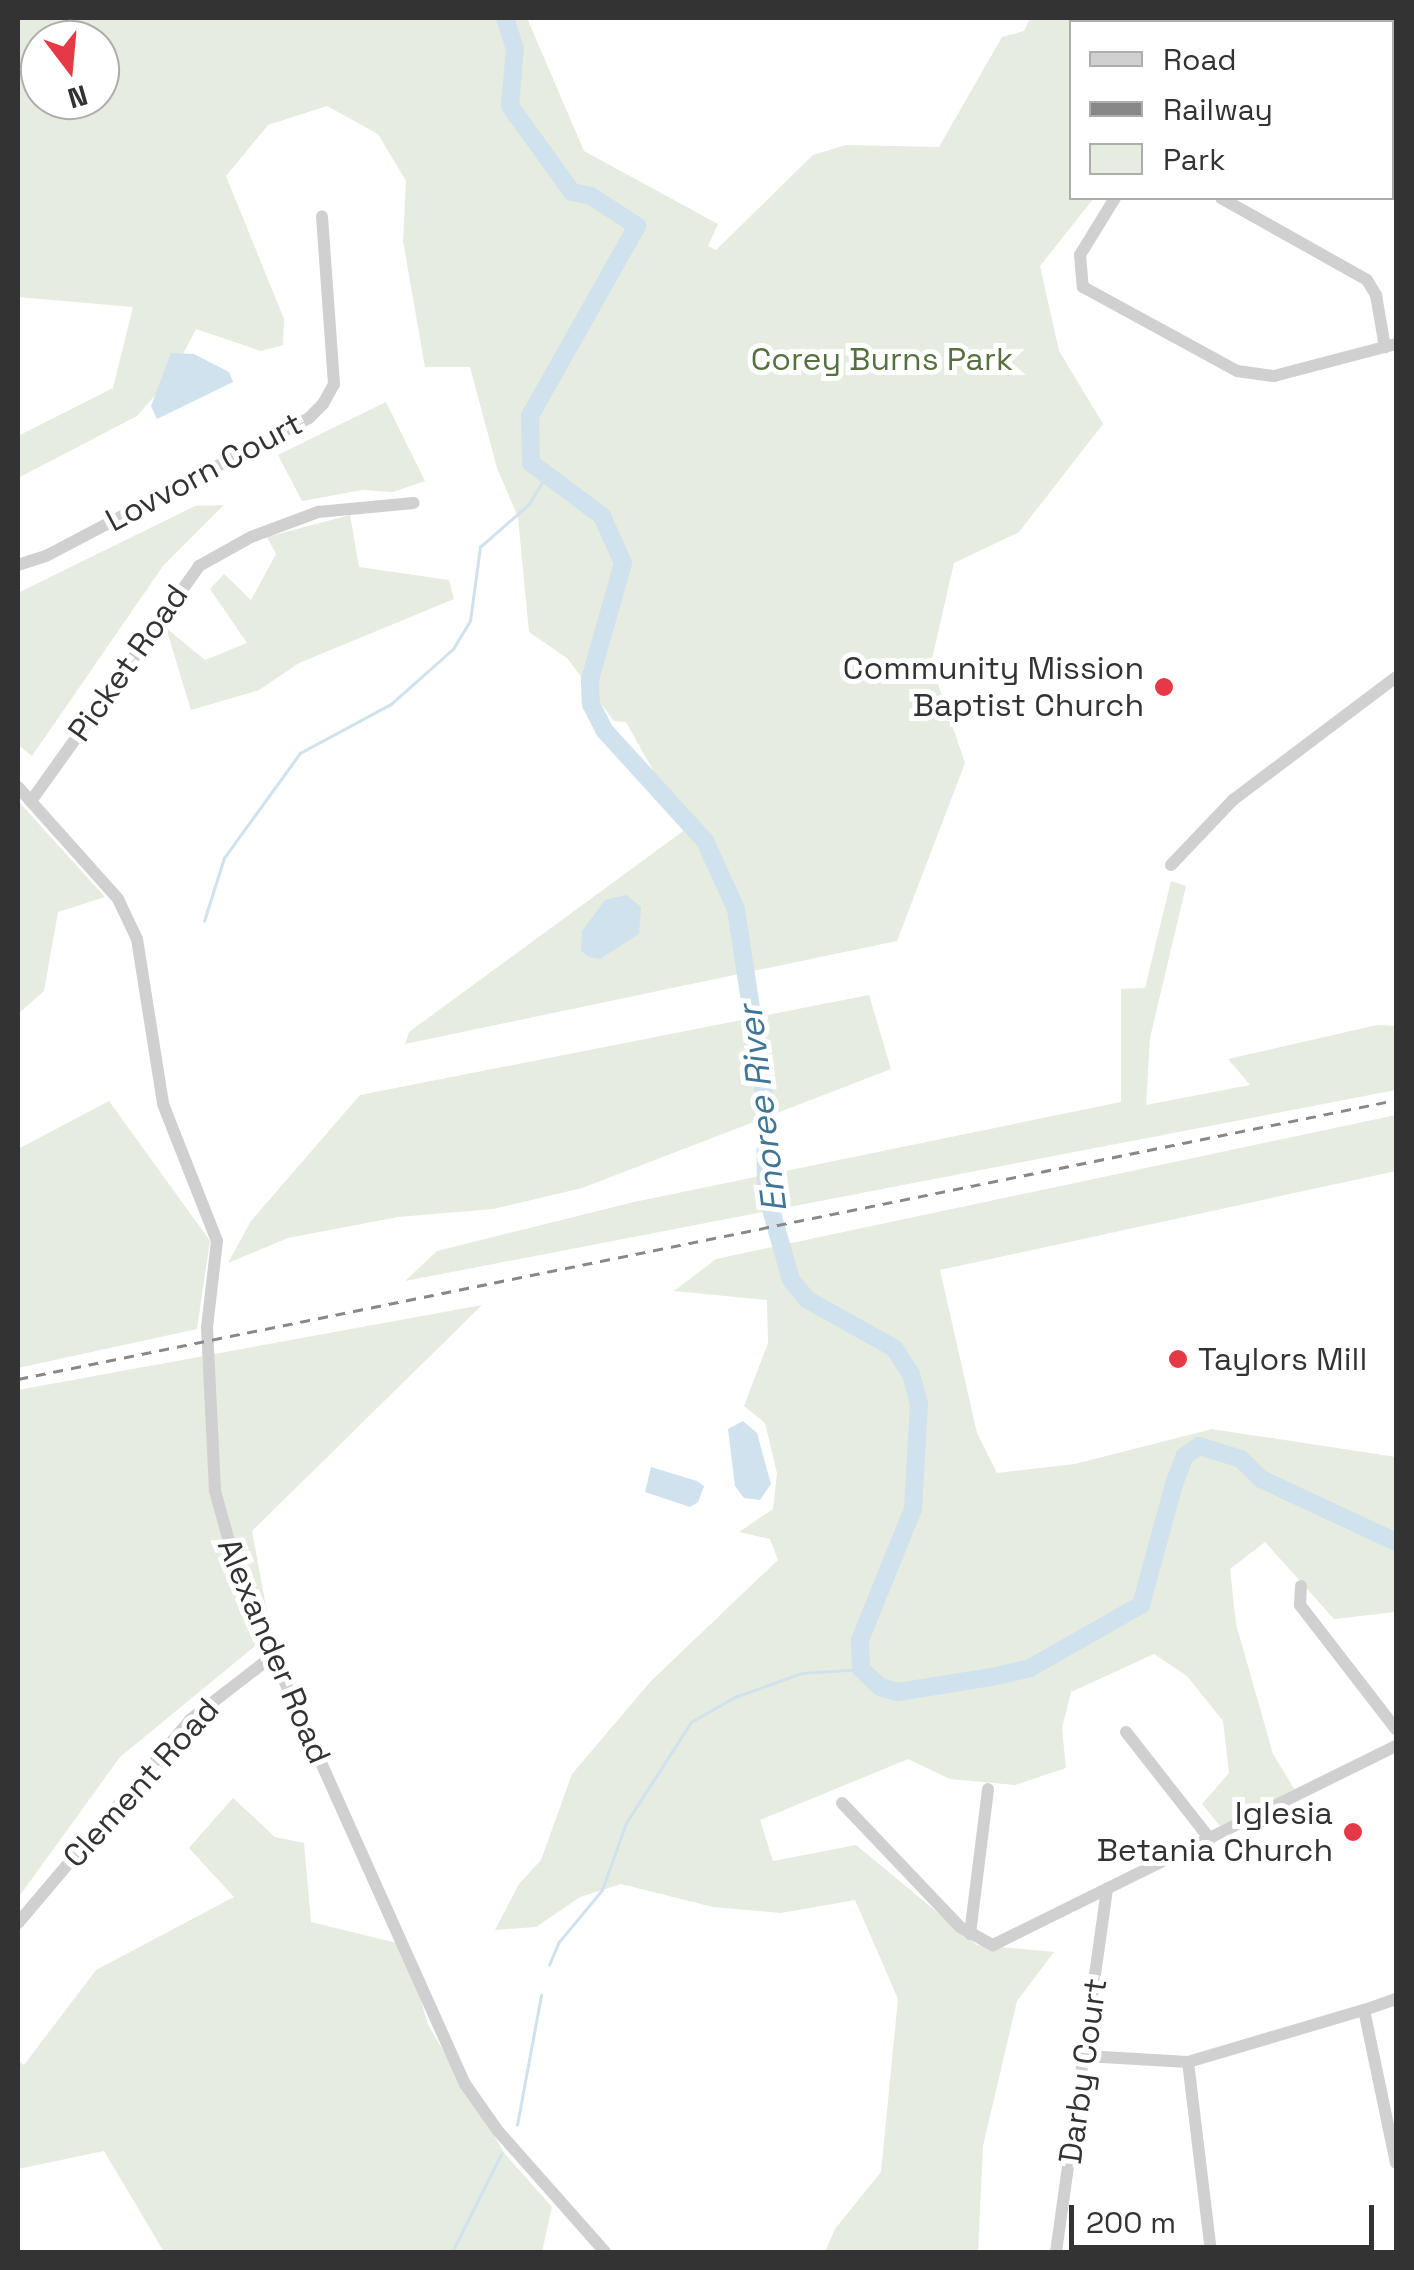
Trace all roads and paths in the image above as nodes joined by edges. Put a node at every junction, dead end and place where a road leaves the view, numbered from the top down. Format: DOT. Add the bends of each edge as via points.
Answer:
graph roads {
  1 [pos="1114,200"];
  2 [pos="1224,200"];
  3 [pos="322,216"];
  4 [pos="1391,346"];
  5 [pos="414,503"];
  6 [pos="18,564"];
  7 [pos="1396,676"];
  8 [pos="18,787"];
  9 [pos="31,801"];
  10 [pos="1171,865"];
  11 [pos="1300,1586"];
  12 [pos="274,1654"];
  13 [pos="1396,1729"];
  14 [pos="1126,1732"];
  15 [pos="1396,1746"];
  16 [pos="988,1788"];
  17 [pos="842,1803"];
  18 [pos="1210,1839"];
  19 [pos="1107,1889"];
  20 [pos="18,1924"];
  21 [pos="970,1934"];
  22 [pos="1396,1999"];
  23 [pos="1364,2010"];
  24 [pos="1086,2056"];
  25 [pos="1188,2062"];
  26 [pos="1396,2164"];
  27 [pos="604,2252"];
  28 [pos="1056,2252"];
  29 [pos="1211,2252"];
  1 -- 4 [label="street" via="1078,266 1083,287 1097,298 1254,377"];
  2 -- 4 [label="street" via="1367,280"];
  3 -- 6 [label="street, Lovvorn Court" via="334,384 323,404 309,418 46,556"];
  5 -- 9 [label="street, Picket Road" via="318,512 199,566"];
  7 -- 10 [label="street" via="1233,800"];
  8 -- 9 [label="street, Alexander Road"];
  9 -- 12 [label="street, Alexander Road" via="118,898 137,939 163,1104 217,1241 206,1327 219,1522"];
  11 -- 13 [label="street" via="1300,1604"];
  12 -- 20 [label="street, Clement Road" via="191,1719"];
  12 -- 27 [label="street, Alexander Road" via="465,2084"];
  14 -- 18 [label="street"];
  15 -- 18 [label="street"];
  16 -- 21 [label="street"];
  17 -- 21 [label="street" via="861,1830"];
  18 -- 19 [label="street"];
  19 -- 21 [label="street" via="997,1944"];
  19 -- 24 [label="street, Darby Court"];
  22 -- 23 [label="street"];
  23 -- 25 [label="street"];
  23 -- 26 [label="street"];
  24 -- 25 [label="street"];
  24 -- 28 [label="street, Darby Court"];
  25 -- 29 [label="street"];
}
